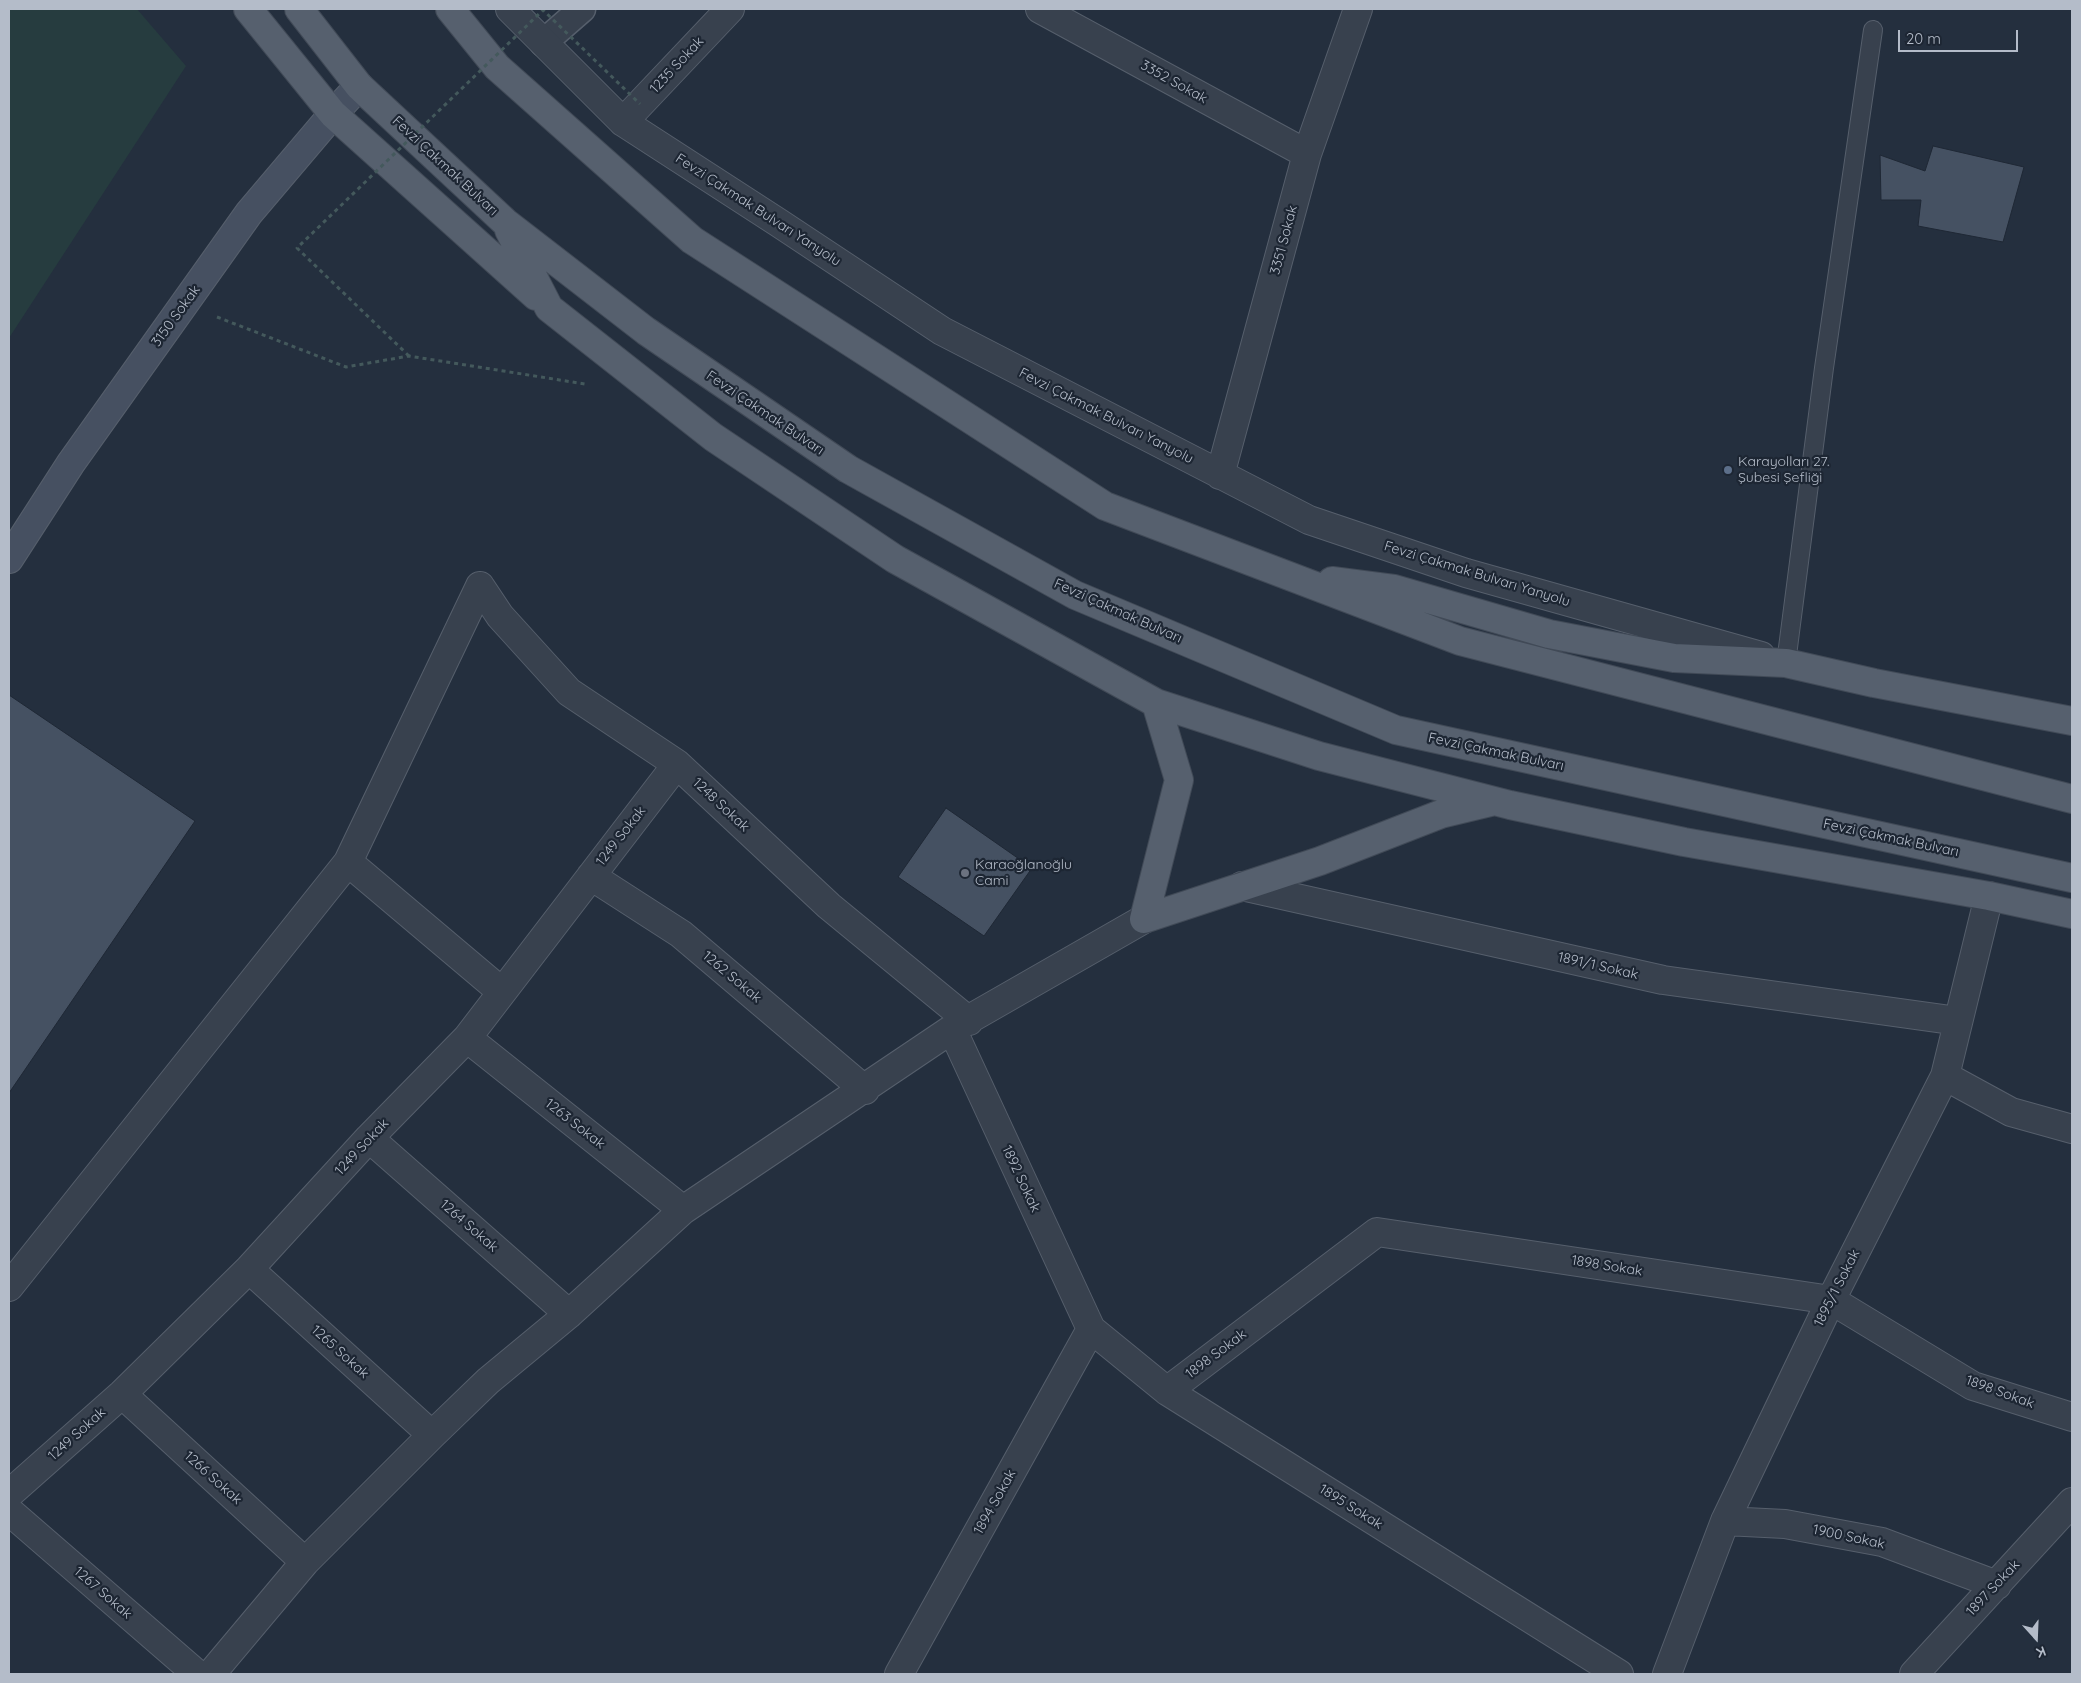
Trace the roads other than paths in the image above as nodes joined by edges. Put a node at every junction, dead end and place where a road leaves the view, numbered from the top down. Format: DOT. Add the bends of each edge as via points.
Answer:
graph roads {
  1 [pos="248,9"];
  2 [pos="299,9"];
  3 [pos="450,9"];
  4 [pos="510,9"];
  5 [pos="582,9"];
  6 [pos="730,9"];
  7 [pos="1040,9"];
  8 [pos="1358,9"];
  9 [pos="1873,30"];
  10 [pos="543,43"];
  11 [pos="359,86"];
  12 [pos="631,113"];
  13 [pos="333,114"];
  14 [pos="1307,154"];
  15 [pos="505,222"];
  16 [pos="549,308"];
  17 [pos="1220,475"];
  18 [pos="9,559"];
  19 [pos="1284,574"];
  20 [pos="1786,663"];
  21 [pos="1156,703"];
  22 [pos="2072,721"];
  23 [pos="677,764"];
  24 [pos="2072,799"];
  25 [pos="1494,801"];
  26 [pos="348,862"];
  27 [pos="591,876"];
  28 [pos="2072,878"];
  29 [pos="1242,886"];
  30 [pos="1989,896"];
  31 [pos="2072,914"];
  32 [pos="1144,919"];
  33 [pos="502,992"];
  34 [pos="1958,1021"];
  35 [pos="960,1025"];
  36 [pos="466,1038"];
  37 [pos="1945,1076"];
  38 [pos="865,1090"];
  39 [pos="2072,1129"];
  40 [pos="369,1138"];
  41 [pos="683,1210"];
  42 [pos="249,1269"];
  43 [pos="9,1287"];
  44 [pos="1831,1300"];
  45 [pos="569,1314"];
  46 [pos="1091,1329"];
  47 [pos="1167,1391"];
  48 [pos="122,1394"];
  49 [pos="2072,1417"];
  50 [pos="432,1434"];
  51 [pos="9,1494"];
  52 [pos="2072,1502"];
  53 [pos="9,1511"];
  54 [pos="1725,1521"];
  55 [pos="306,1562"];
  56 [pos="1997,1585"];
  57 [pos="197,1674"];
  58 [pos="211,1674"];
  59 [pos="899,1674"];
  60 [pos="1619,1674"];
  61 [pos="1667,1674"];
  62 [pos="1914,1674"];
  1 -- 13 [label="main road"];
  2 -- 11 [label="main road, Fevzi Çakmak Bulvarı"];
  3 -- 19 [label="main road" via="498,66 692,240 1105,506"];
  4 -- 10 [label="street, Fevzi Çakmak Bulvarı Yanyolu"];
  5 -- 10 [label="street"];
  6 -- 12 [label="street, 1235 Sokak"];
  7 -- 14 [label="street, 3352 Sokak"];
  8 -- 14 [label="street, 3351 Sokak"];
  9 -- 20 [label="lane" via="1824,368"];
  10 -- 12 [label="street, Fevzi Çakmak Bulvarı Yanyolu"];
  11 -- 13 [label="main road, 3150 Sokak"];
  11 -- 15 [label="main road, Fevzi Çakmak Bulvarı"];
  12 -- 17 [label="street, Fevzi Çakmak Bulvarı Yanyolu" via="779,223 942,332"];
  13 -- 16 [label="main road"];
  13 -- 18 [label="main road, 3150 Sokak" via="249,213 70,463"];
  14 -- 17 [label="street, 3351 Sokak"];
  15 -- 16 [label="main road"];
  15 -- 28 [label="main road, Fevzi Çakmak Bulvarı" via="646,331 848,469 1075,595 1396,730"];
  16 -- 21 [label="main road" via="713,437 895,559"];
  17 -- 20 [label="street, Fevzi Çakmak Bulvarı Yanyolu" via="1309,520 1466,573"];
  19 -- 20 [label="main road" via="1394,589 1549,634 1674,658"];
  19 -- 24 [label="main road" via="1460,641"];
  20 -- 22 [label="main road"];
  21 -- 25 [label="main road" via="1319,756"];
  21 -- 32 [label="main road" via="1178,780"];
  23 -- 26 [label="street, 1248 Sokak" via="569,692 500,616 480,586"];
  23 -- 27 [label="street, 1249 Sokak"];
  23 -- 35 [label="street, 1248 Sokak"];
  25 -- 29 [label="main road" via="1441,814 1320,861"];
  25 -- 30 [label="main road" via="1684,842"];
  26 -- 33 [label="street"];
  26 -- 43 [label="street"];
  27 -- 33 [label="street, 1249 Sokak"];
  27 -- 38 [label="street, 1262 Sokak" via="681,934"];
  29 -- 32 [label="main road"];
  29 -- 34 [label="street, 1891/1 Sokak" via="1663,980"];
  30 -- 31 [label="main road"];
  30 -- 34 [label="street, 1895/1 Sokak"];
  32 -- 35 [label="street"];
  33 -- 36 [label="street, 1249 Sokak"];
  34 -- 37 [label="street, 1895/1 Sokak"];
  35 -- 38 [label="street"];
  35 -- 46 [label="street, 1892 Sokak"];
  36 -- 40 [label="street, 1249 Sokak"];
  36 -- 41 [label="street, 1263 Sokak"];
  37 -- 39 [label="street" via="2011,1112"];
  37 -- 44 [label="street, 1895/1 Sokak"];
  38 -- 41 [label="street"];
  40 -- 42 [label="street, 1249 Sokak"];
  40 -- 45 [label="street, 1264 Sokak"];
  41 -- 45 [label="street"];
  42 -- 48 [label="street, 1249 Sokak"];
  42 -- 50 [label="street, 1265 Sokak"];
  44 -- 47 [label="street, 1898 Sokak" via="1377,1232"];
  44 -- 49 [label="street, 1898 Sokak" via="1973,1386"];
  44 -- 54 [label="street, 1895/1 Sokak"];
  45 -- 50 [label="street" via="488,1381"];
  46 -- 47 [label="street, 1895 Sokak"];
  46 -- 59 [label="street, 1894 Sokak"];
  47 -- 60 [label="street, 1895 Sokak"];
  48 -- 51 [label="street, 1249 Sokak"];
  48 -- 55 [label="street, 1266 Sokak"];
  50 -- 55 [label="street"];
  52 -- 56 [label="street, 1897 Sokak"];
  53 -- 57 [label="street, 1267 Sokak"];
  54 -- 56 [label="street, 1900 Sokak" via="1785,1524 1882,1542"];
  54 -- 61 [label="street, 1895/1 Sokak"];
  55 -- 58 [label="street"];
  56 -- 62 [label="street, 1897 Sokak"];
}
